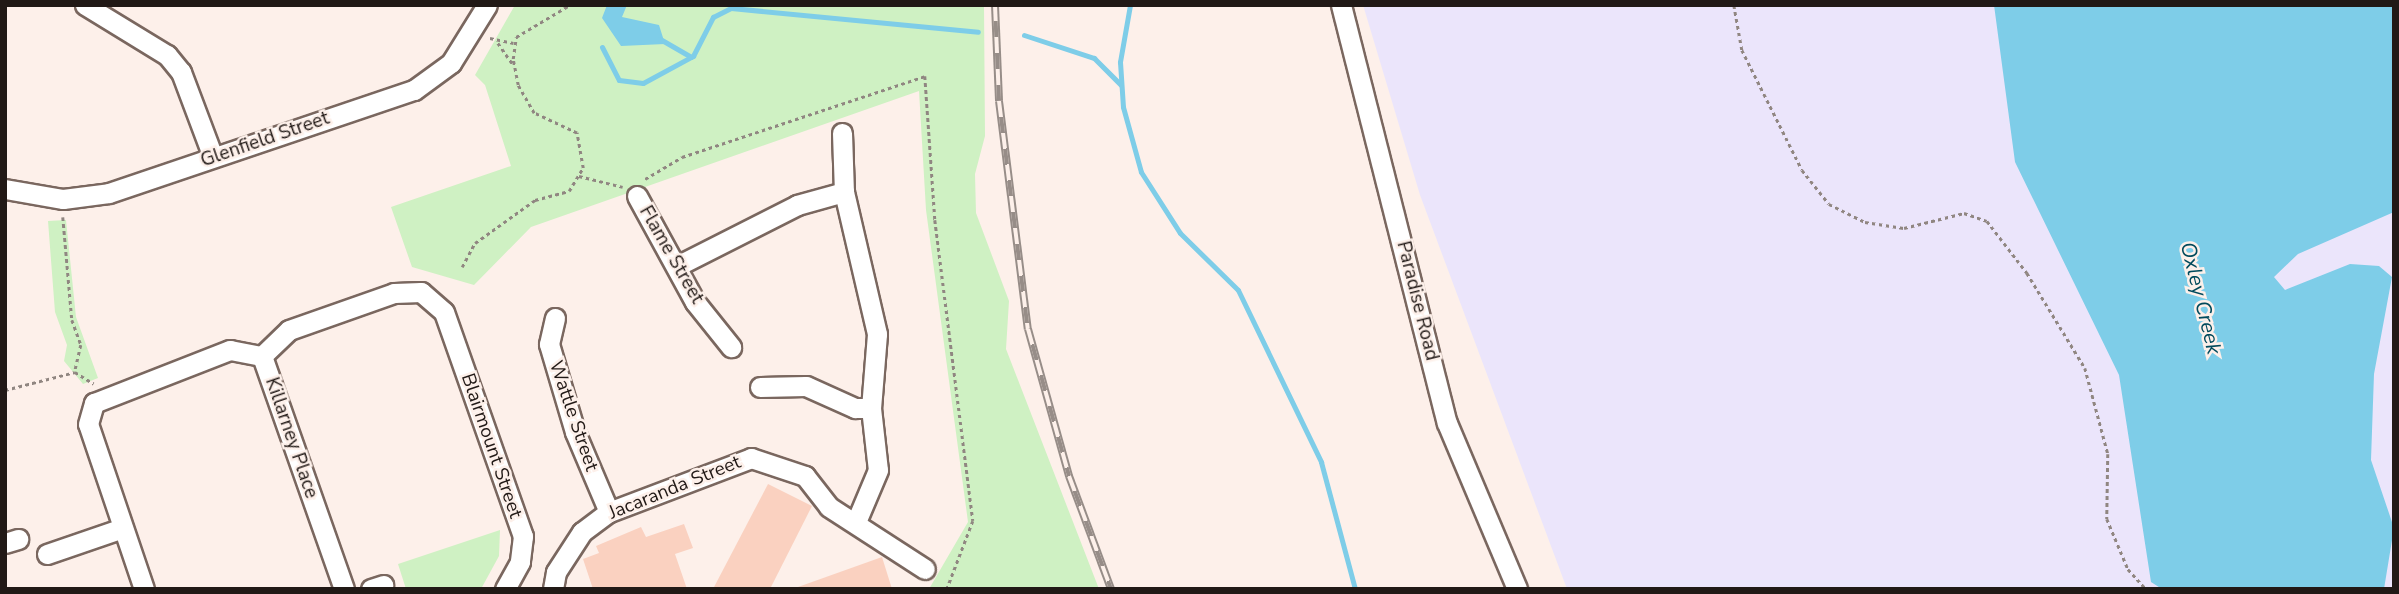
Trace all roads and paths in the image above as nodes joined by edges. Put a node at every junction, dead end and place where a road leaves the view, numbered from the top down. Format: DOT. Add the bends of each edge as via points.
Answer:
graph roads {
  1 [pos="85,5"];
  2 [pos="487,5"];
  3 [pos="570,5"];
  4 [pos="1340,5"];
  5 [pos="1734,5"];
  6 [pos="490,38"];
  7 [pos="498,43"];
  8 [pos="513,43"];
  9 [pos="514,66"];
  10 [pos="842,134"];
  11 [pos="213,157"];
  12 [pos="5,189"];
  13 [pos="844,192"];
  14 [pos="637,196"];
  15 [pos="63,217"];
  16 [pos="677,266"];
  17 [pos="461,267"];
  18 [pos="439,304"];
  19 [pos="555,318"];
  20 [pos="731,347"];
  21 [pos="262,356"];
  22 [pos="75,372"];
  23 [pos="760,387"];
  24 [pos="5,390"];
  25 [pos="104,394"];
  26 [pos="871,408"];
  27 [pos="609,512"];
  28 [pos="856,522"];
  29 [pos="120,529"];
  30 [pos="47,554"];
  31 [pos="925,569"];
  32 [pos="144,589"];
  33 [pos="344,589"];
  34 [pos="505,589"];
  35 [pos="553,589"];
  36 [pos="1517,589"];
  37 [pos="2146,589"];
  1 -- 11 [label="street" via="167,55 181,72"];
  2 -- 11 [label="street, Glenfield Street" via="451,64 414,90"];
  3 -- 8 [label="path"];
  4 -- 36 [label="street, Paradise Road" via="1447,423"];
  5 -- 37 [label="path" via="1742,50 1802,170 1829,204 1865,222 1903,228 1964,213 1987,221 2027,273 2085,368 2108,454 2107,519 2128,569"];
  6 -- 7 [label="path"];
  7 -- 8 [label="path"];
  7 -- 9 [label="path"];
  8 -- 9 [label="path"];
  9 -- 17 [label="path" via="534,113 577,133 583,168 569,191 535,200 475,243"];
  10 -- 13 [label="street"];
  11 -- 12 [label="street, Glenfield Street" via="109,193 63,199"];
  13 -- 16 [label="street" via="797,205"];
  13 -- 26 [label="street" via="877,334"];
  14 -- 16 [label="street, Flame Street"];
  15 -- 22 [label="path" via="72,320 81,345"];
  16 -- 20 [label="street, Flame Street" via="695,302"];
  18 -- 21 [label="street, Killarney Place" via="421,292 394,293 289,330"];
  18 -- 34 [label="street, Blairmount Street" via="523,536 520,562"];
  19 -- 27 [label="street, Wattle Street" via="549,344 575,432"];
  21 -- 25 [label="street" via="230,350"];
  21 -- 33 [label="street, Killarney Place"];
  22 -- 24 [label="path"];
  22 -- 25 [label="path"];
  23 -- 26 [label="street" via="806,386 855,408"];
  25 -- 29 [label="street" via="88,424"];
  26 -- 28 [label="street" via="878,470"];
  27 -- 28 [label="street, Jacaranda Street" via="751,457 768,458 805,476 829,507"];
  27 -- 35 [label="street, Jacaranda Street" via="582,531 556,572"];
  28 -- 31 [label="street, Jacaranda Street"];
  29 -- 30 [label="street"];
  29 -- 32 [label="street"];
}
